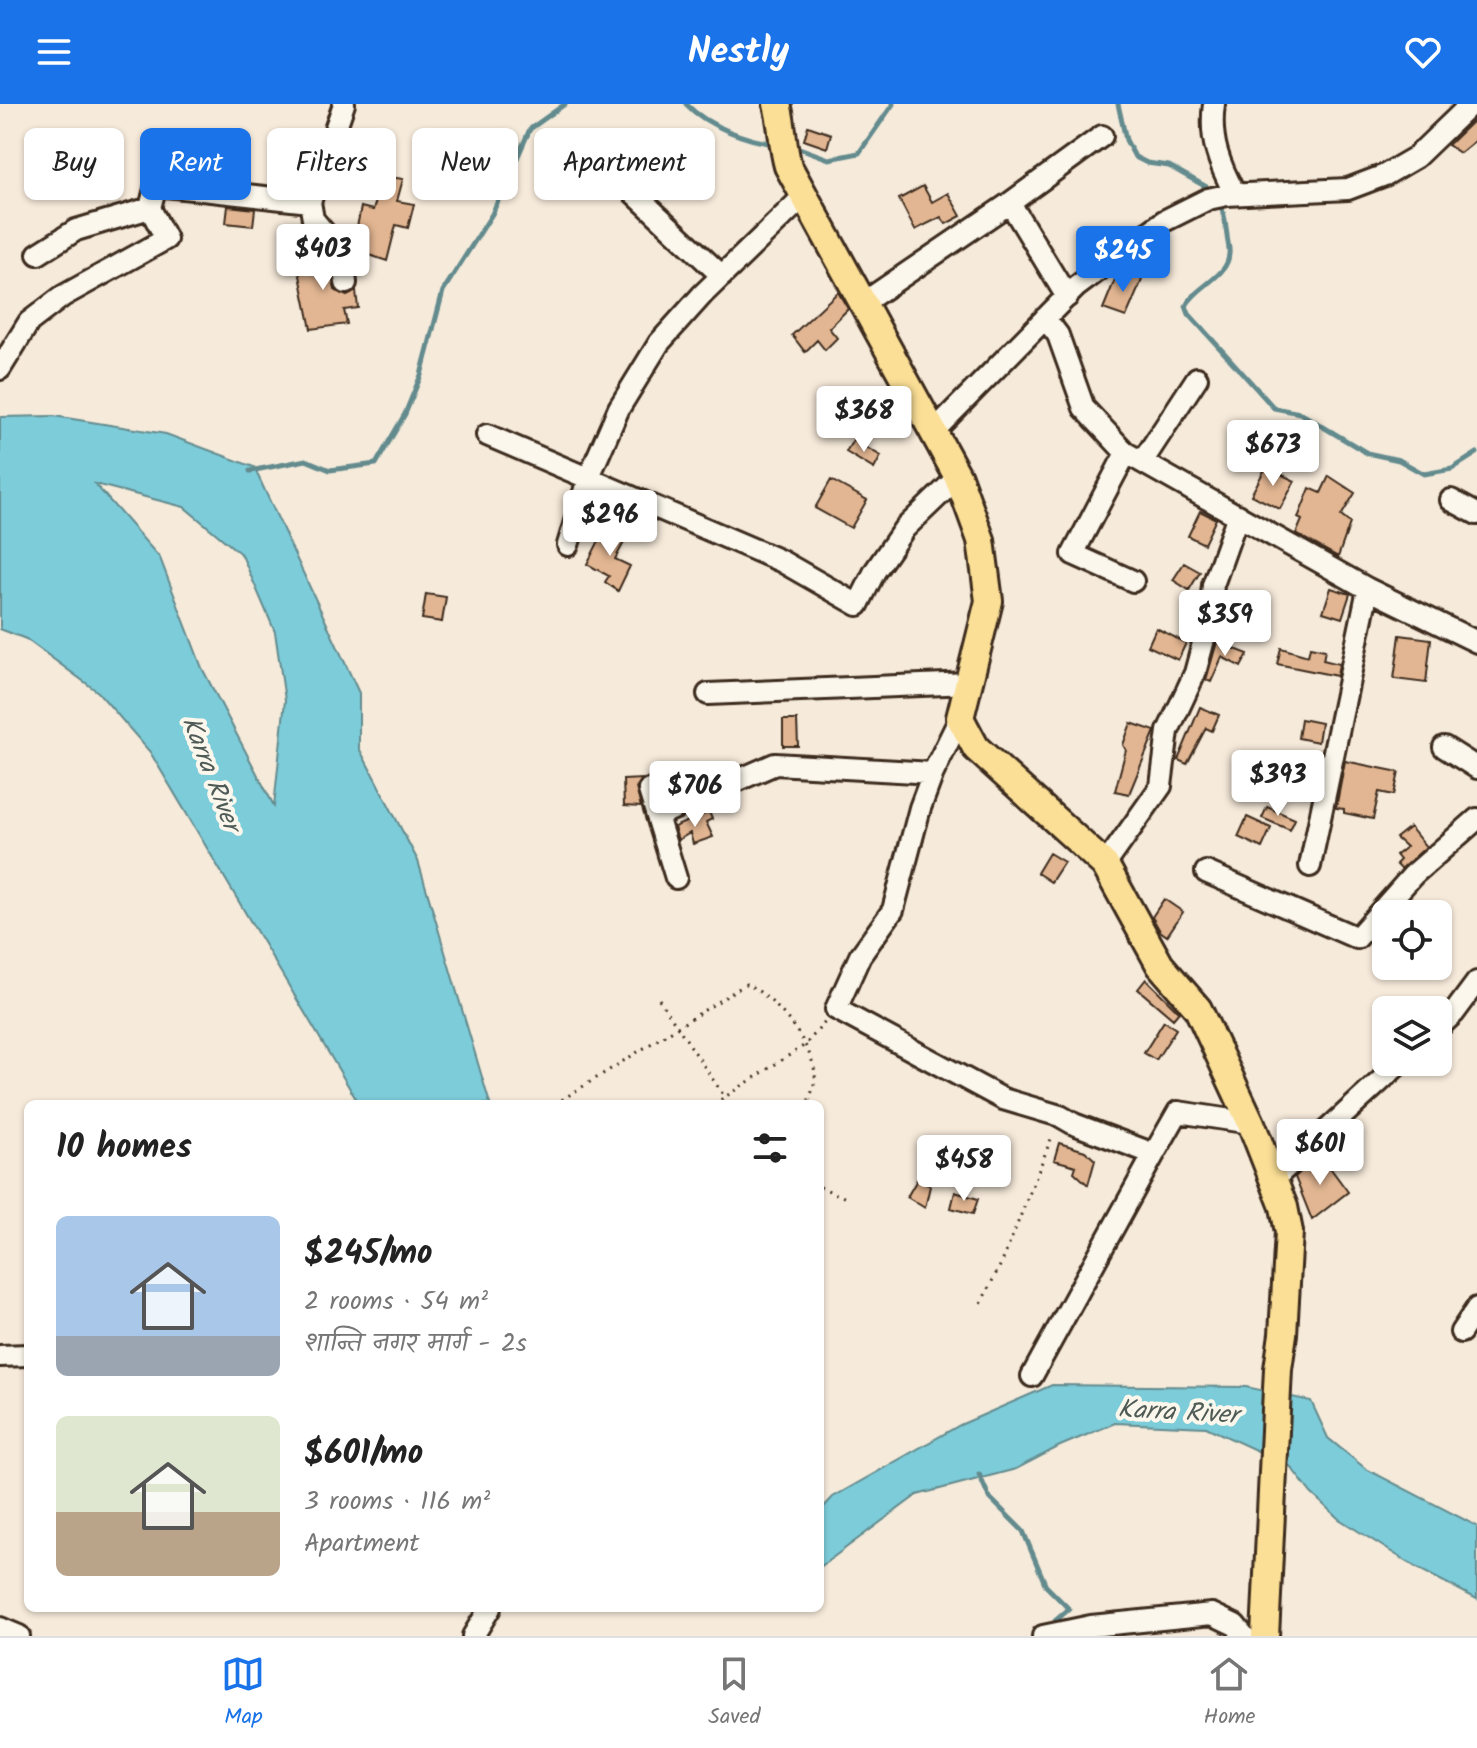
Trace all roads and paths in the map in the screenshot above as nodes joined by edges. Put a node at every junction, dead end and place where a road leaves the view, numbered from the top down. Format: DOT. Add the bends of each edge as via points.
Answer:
graph roads {
  1 [pos="344,104"];
  2 [pos="1214,104"];
  3 [pos="1471,104"];
  4 [pos="782,129"];
  5 [pos="1102,136"];
  6 [pos="1235,194"];
  7 [pos="804,196"];
  8 [pos="641,200"];
  9 [pos="310,202"];
  10 [pos="1010,203"];
  11 [pos="150,208"];
  12 [pos="38,254"];
  13 [pos="722,276"];
  14 [pos="346,283"];
  15 [pos="1067,297"];
  16 [pos="863,303"];
  17 [pos="1045,318"];
  18 [pos="0,369"];
  19 [pos="1197,378"];
  20 [pos="933,432"];
  21 [pos="487,435"];
  22 [pos="1134,457"];
  23 [pos="958,477"];
  24 [pos="588,479"];
  25 [pos="1451,500"];
  26 [pos="1477,514"];
  27 [pos="1238,515"];
  28 [pos="568,545"];
  29 [pos="1133,581"];
  30 [pos="1368,589"];
  31 [pos="1477,642"];
  32 [pos="970,683"];
  33 [pos="708,694"];
  34 [pos="960,718"];
  35 [pos="1444,747"];
  36 [pos="1477,768"];
  37 [pos="933,773"];
  38 [pos="649,790"];
  39 [pos="657,816"];
  40 [pos="1477,819"];
  41 [pos="1105,865"];
  42 [pos="1310,866"];
  43 [pos="1206,872"];
  44 [pos="676,878"];
  45 [pos="1477,982"];
  46 [pos="659,999"];
  47 [pos="836,1009"];
  48 [pos="1452,1015"];
  49 [pos="678,1027"];
  50 [pos="805,1045"];
  51 [pos="1386,1076"];
  52 [pos="725,1097"];
  53 [pos="561,1100"];
  54 [pos="720,1100"];
  55 [pos="808,1100"];
  56 [pos="1060,1116"];
  57 [pos="1251,1123"];
  58 [pos="1154,1154"];
  59 [pos="1275,1178"];
  60 [pos="824,1189"];
  61 [pos="846,1198"];
  62 [pos="981,1303"];
  63 [pos="1477,1308"];
  64 [pos="1461,1332"];
  65 [pos="24,1355"];
  66 [pos="0,1356"];
  67 [pos="1032,1376"];
  68 [pos="488,1612"];
  69 [pos="0,1628"];
  70 [pos="1257,1632"];
  71 [pos="19,1636"];
  72 [pos="473,1636"];
  73 [pos="1043,1636"];
  1 -- 9 [label="street"];
  2 -- 6 [label="street" via="1213,147"];
  3 -- 6 [label="street" via="1416,157 1385,175 1348,189"];
  4 -- 7 [label="main road" via="788,166"];
  5 -- 10 [label="street"];
  6 -- 15 [label="street" via="1208,199 1164,221"];
  7 -- 13 [label="street"];
  7 -- 16 [label="main road"];
  8 -- 13 [label="street"];
  9 -- 11 [label="street" via="156,185"];
  9 -- 14 [label="street" via="313,219 343,255"];
  10 -- 15 [label="street"];
  10 -- 16 [label="street"];
  11 -- 12 [label="street" via="76,230"];
  11 -- 18 [label="street" via="166,239 63,296 29,322"];
  13 -- 24 [label="street" via="659,343 619,408"];
  15 -- 17 [label="street"];
  16 -- 20 [label="main road"];
  17 -- 20 [label="street"];
  17 -- 22 [label="street" via="1058,335 1084,408"];
  19 -- 22 [label="street"];
  20 -- 23 [label="main road"];
  21 -- 24 [label="street"];
  22 -- 27 [label="street"];
  22 -- 29 [label="street" via="1073,554"];
  23 -- 24 [label="street" via="904,529 858,605 781,561"];
  23 -- 32 [label="main road" via="981,540 989,601"];
  24 -- 28 [label="street"];
  25 -- 26 [label="street"];
  27 -- 30 [label="street"];
  27 -- 41 [label="street" via="1213,585 1195,673 1168,731 1161,786"];
  30 -- 31 [label="street"];
  30 -- 42 [label="street"];
  32 -- 33 [label="street"];
  32 -- 34 [label="main road"];
  34 -- 37 [label="street"];
  34 -- 41 [label="main road" via="976,748"];
  35 -- 36 [label="street"];
  37 -- 39 [label="street" via="775,764"];
  37 -- 47 [label="street" via="893,910 860,956"];
  38 -- 39 [label="street"];
  39 -- 44 [label="street"];
  40 -- 43 [label="street" via="1413,875 1357,938"];
  41 -- 57 [label="main road" via="1160,965 1198,1009"];
  45 -- 48 [label="street"];
  46 -- 49 [label="path"];
  47 -- 50 [label="path"];
  47 -- 56 [label="street" via="1003,1099"];
  49 -- 50 [label="path" via="746,984 760,990"];
  49 -- 52 [label="path"];
  49 -- 53 [label="path"];
  50 -- 52 [label="path"];
  50 -- 55 [label="path" via="815,1074"];
  51 -- 59 [label="street"];
  52 -- 54 [label="path"];
  56 -- 58 [label="street"];
  56 -- 62 [label="path"];
  57 -- 58 [label="street" via="1178,1112"];
  57 -- 59 [label="main road"];
  58 -- 67 [label="street"];
  59 -- 70 [label="main road" via="1289,1232"];
  60 -- 61 [label="path"];
  63 -- 64 [label="street"];
  65 -- 66 [label="street"];
  68 -- 72 [label="street"];
  69 -- 71 [label="street"];
  70 -- 73 [label="street" via="1212,1614"];
}
